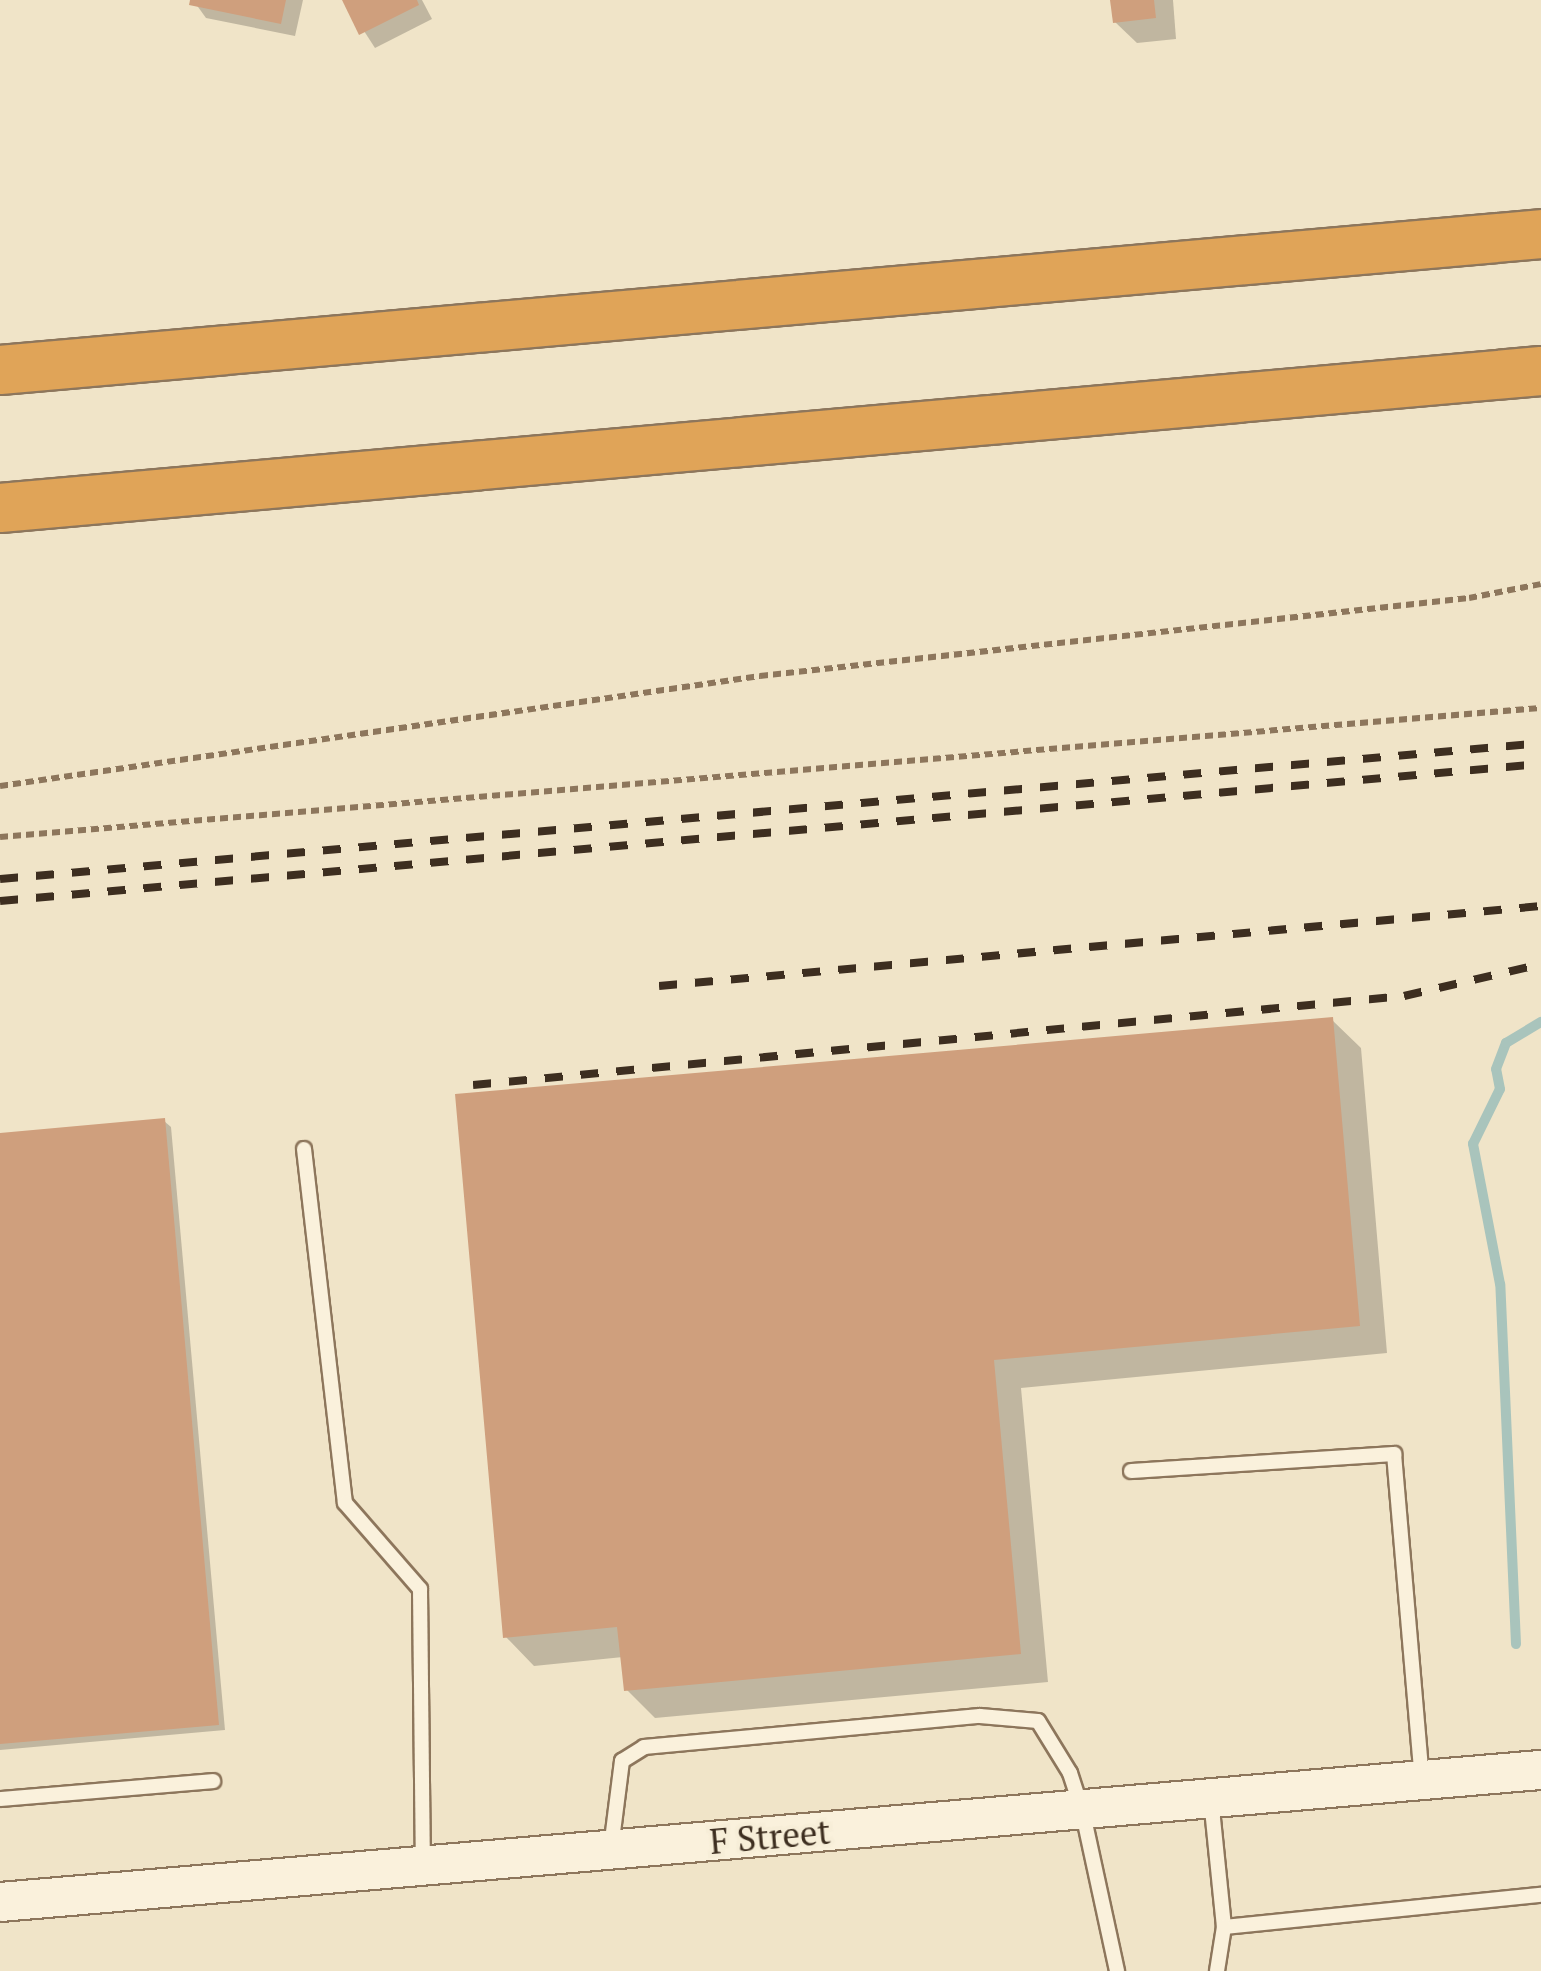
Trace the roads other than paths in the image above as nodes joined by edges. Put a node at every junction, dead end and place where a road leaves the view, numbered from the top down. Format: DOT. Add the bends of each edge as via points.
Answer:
graph roads {
  1 [pos="1541,234"];
  2 [pos="0,370"];
  3 [pos="1541,371"];
  4 [pos="0,508"];
  5 [pos="304,1149"];
  6 [pos="1131,1471"];
  7 [pos="1541,1770"];
  8 [pos="1422,1780"];
  9 [pos="213,1781"];
  10 [pos="1210,1798"];
  11 [pos="0,1799"];
  12 [pos="1082,1809"];
  13 [pos="611,1849"];
  14 [pos="423,1866"];
  15 [pos="1541,1896"];
  16 [pos="0,1902"];
  17 [pos="1224,1927"];
  18 [pos="1117,1971"];
  19 [pos="1217,1971"];
  1 -- 2 [label="highway"];
  3 -- 4 [label="highway"];
  5 -- 14 [label="lane" via="345,1503 420,1589"];
  6 -- 8 [label="lane" via="1394,1454"];
  7 -- 8 [label="street, F Street"];
  8 -- 10 [label="street, F Street"];
  9 -- 11 [label="lane"];
  10 -- 12 [label="street, F Street"];
  10 -- 17 [label="lane"];
  12 -- 13 [label="street, F Street"];
  12 -- 13 [label="lane" via="1070,1773 1038,1722 980,1716 800,1730 644,1747 622,1761"];
  12 -- 18 [label="lane"];
  13 -- 14 [label="street, F Street"];
  14 -- 16 [label="street, F Street"];
  15 -- 17 [label="lane"];
  17 -- 19 [label="lane"];
}
